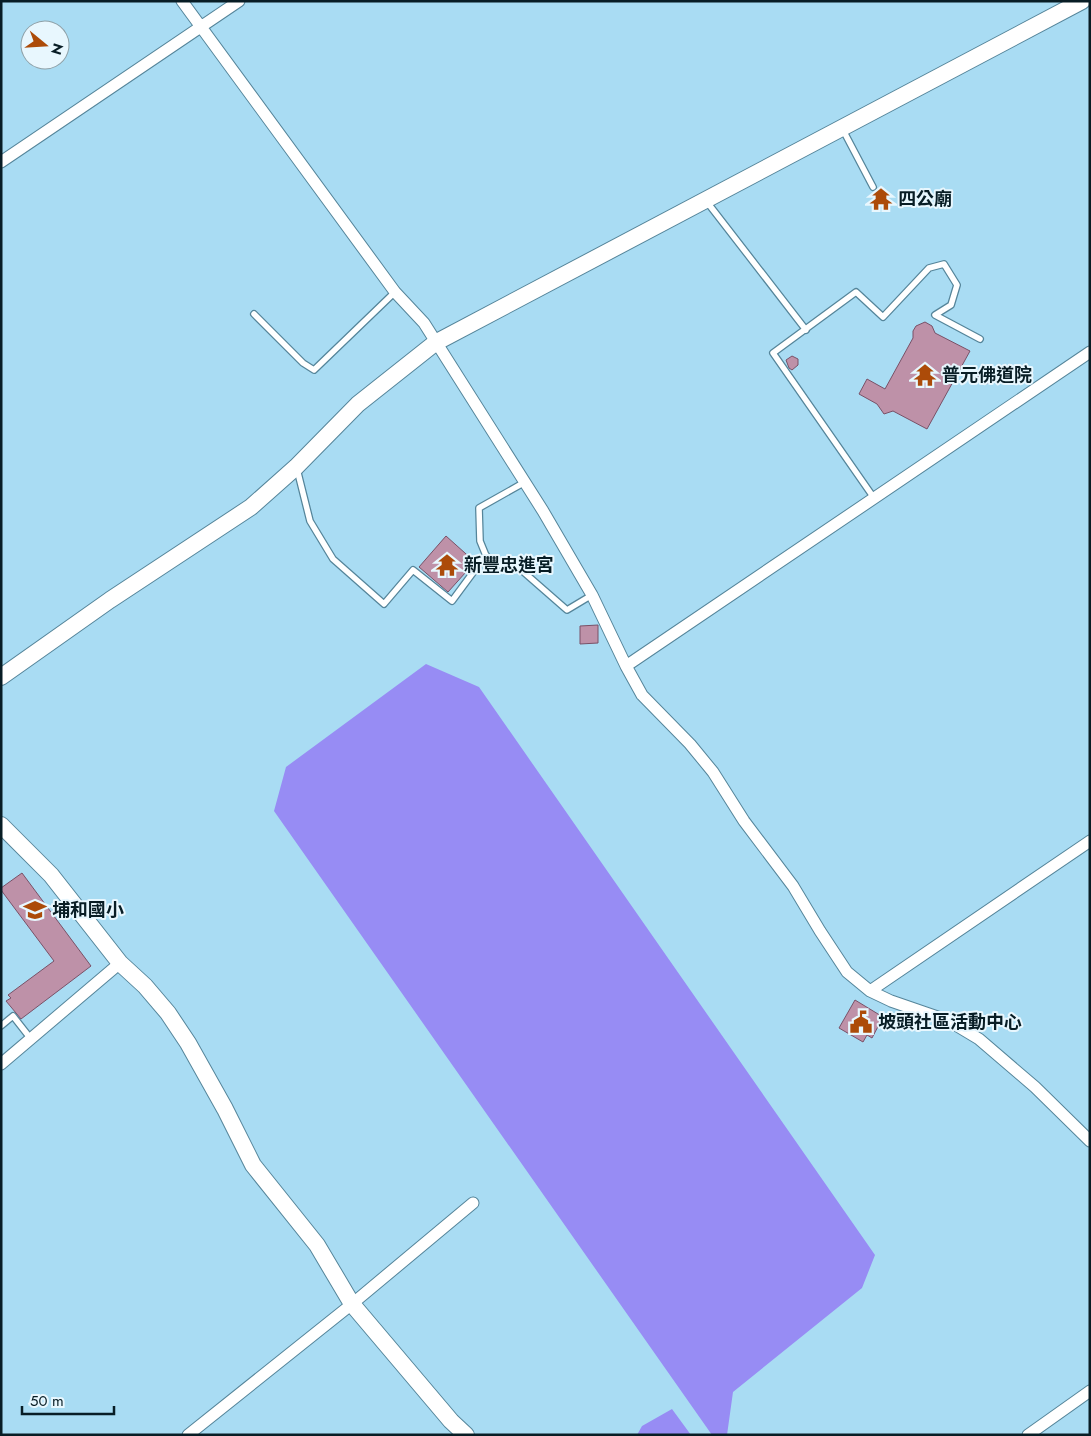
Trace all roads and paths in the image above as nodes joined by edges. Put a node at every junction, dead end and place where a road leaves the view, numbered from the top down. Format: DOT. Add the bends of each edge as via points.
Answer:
graph roads {
  1 [pos="182,1"];
  2 [pos="239,1"];
  3 [pos="1082,1"];
  4 [pos="201,27"];
  5 [pos="842,128"];
  6 [pos="1,162"];
  7 [pos="873,187"];
  8 [pos="706,200"];
  9 [pos="395,292"];
  10 [pos="254,314"];
  11 [pos="806,330"];
  12 [pos="980,338"];
  13 [pos="436,343"];
  14 [pos="1090,352"];
  15 [pos="296,467"];
  16 [pos="525,482"];
  17 [pos="874,498"];
  18 [pos="486,555"];
  19 [pos="592,594"];
  20 [pos="626,666"];
  21 [pos="1,677"];
  22 [pos="1,825"];
  23 [pos="1090,841"];
  24 [pos="120,963"];
  25 [pos="870,991"];
  26 [pos="1,1026"];
  27 [pos="31,1039"];
  28 [pos="1,1064"];
  29 [pos="1090,1141"];
  30 [pos="473,1203"];
  31 [pos="352,1304"];
  32 [pos="1090,1391"];
  33 [pos="188,1435"];
  34 [pos="466,1435"];
  35 [pos="1028,1435"];
  1 -- 4 [label="street"];
  2 -- 4 [label="street"];
  3 -- 5 [label="street"];
  4 -- 6 [label="street"];
  4 -- 9 [label="street"];
  5 -- 7 [label="lane"];
  5 -- 8 [label="street"];
  8 -- 11 [label="lane"];
  8 -- 13 [label="street"];
  9 -- 10 [label="lane" via="314,370"];
  9 -- 13 [label="street" via="424,323"];
  11 -- 12 [label="lane" via="856,292 883,317 929,268 944,264 957,285 952,305 935,315"];
  11 -- 17 [label="lane" via="773,353"];
  13 -- 15 [label="street" via="358,404"];
  13 -- 16 [label="street"];
  14 -- 17 [label="street"];
  15 -- 18 [label="lane" via="310,522 333,559 384,604 413,570 452,601"];
  15 -- 21 [label="street" via="251,507"];
  16 -- 18 [label="lane" via="480,508 480,541"];
  16 -- 19 [label="street"];
  17 -- 20 [label="street"];
  18 -- 19 [label="lane" via="489,563 519,568 566,610"];
  19 -- 20 [label="street"];
  20 -- 25 [label="street" via="642,695 713,772 744,821 793,886 848,972"];
  22 -- 24 [label="street" via="51,875"];
  23 -- 25 [label="street"];
  24 -- 27 [label="street"];
  24 -- 31 [label="street" via="168,1013 225,1109 253,1165 317,1245"];
  25 -- 29 [label="street" via="949,1021 979,1039 1035,1087"];
  26 -- 27 [label="lane" via="13,1016"];
  27 -- 28 [label="street"];
  30 -- 31 [label="street"];
  31 -- 33 [label="street"];
  31 -- 34 [label="street"];
  32 -- 35 [label="street"];
}
